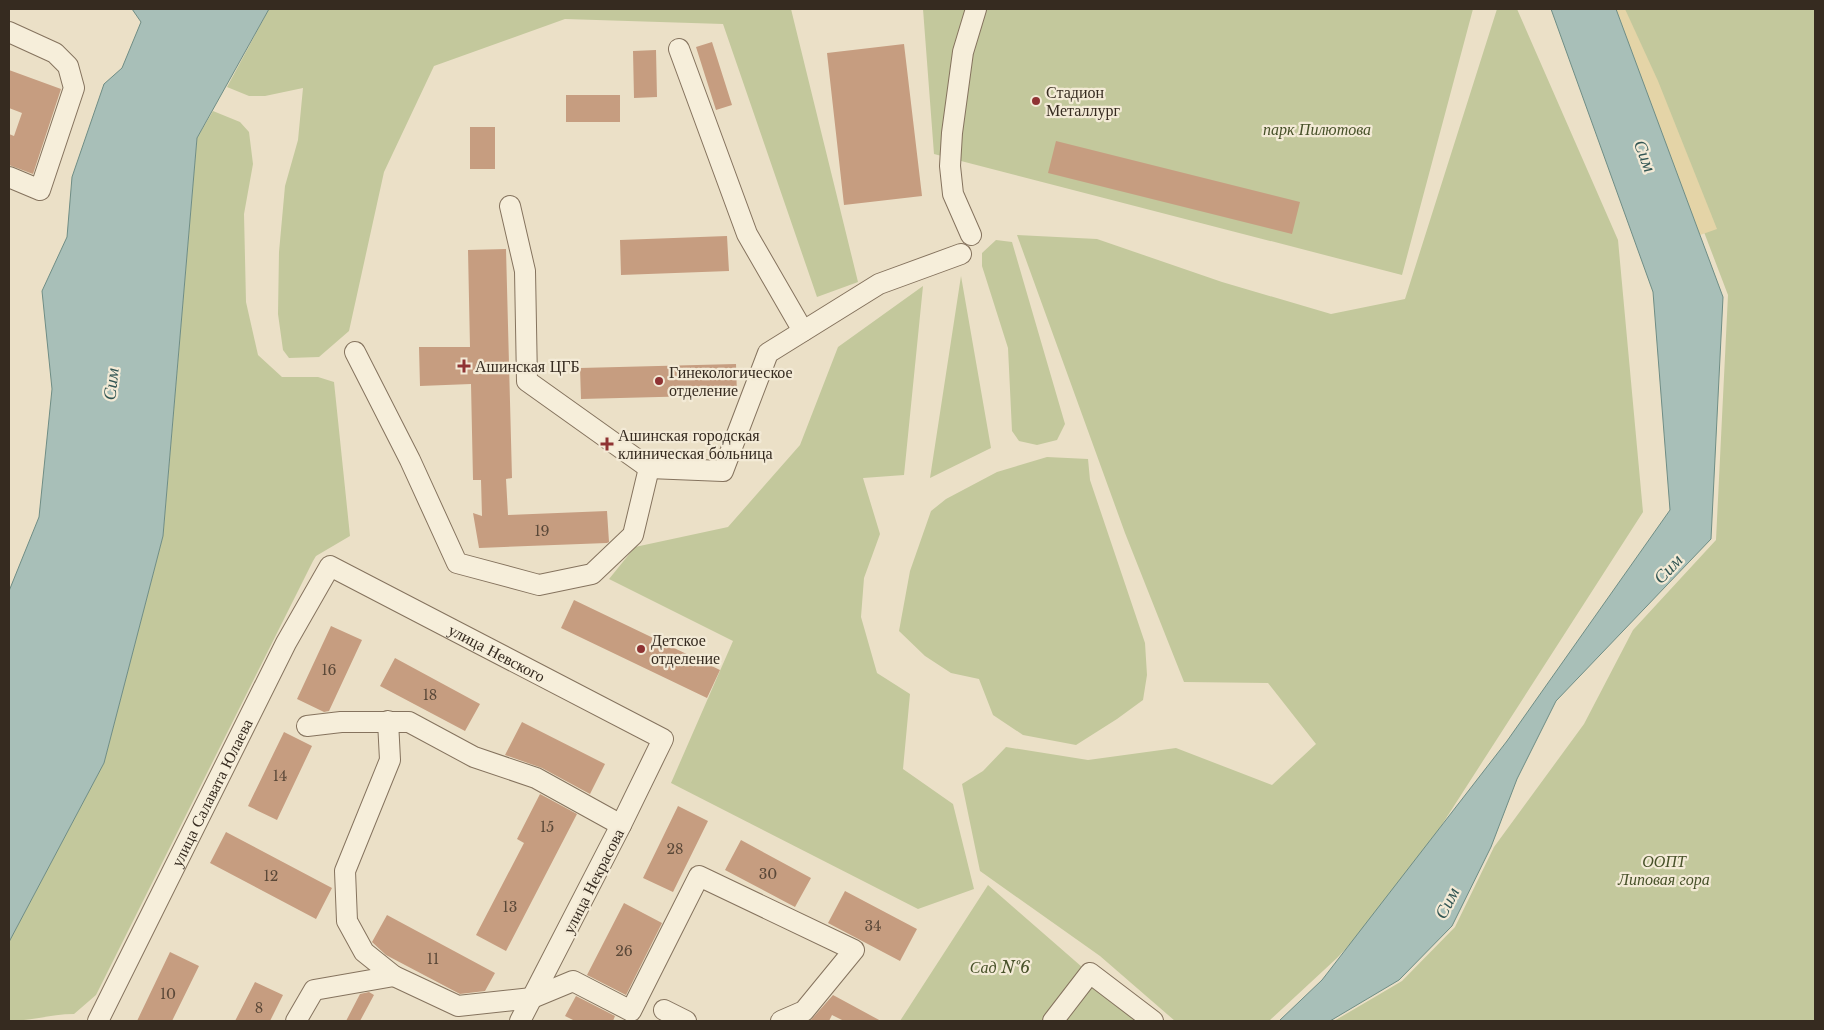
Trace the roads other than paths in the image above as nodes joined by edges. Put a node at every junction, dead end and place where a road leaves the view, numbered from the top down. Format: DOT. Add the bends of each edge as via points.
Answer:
graph roads {
  1 [pos="976,9"];
  2 [pos="9,32"];
  3 [pos="679,49"];
  4 [pos="9,177"];
  5 [pos="510,206"];
  6 [pos="971,235"];
  7 [pos="961,254"];
  8 [pos="803,331"];
  9 [pos="355,352"];
  10 [pos="649,468"];
  11 [pos="330,566"];
  12 [pos="388,721"];
  13 [pos="307,726"];
  14 [pos="662,739"];
  15 [pos="621,825"];
  16 [pos="394,976"];
  17 [pos="532,998"];
  18 [pos="664,1010"];
  19 [pos="787,1020"];
  20 [pos="98,1021"];
  21 [pos="296,1021"];
  22 [pos="520,1021"];
  23 [pos="686,1021"];
  24 [pos="1053,1021"];
  25 [pos="1153,1021"];
  1 -- 6 [label="street" via="964,52 950,166 952,194"];
  2 -- 4 [label="street" via="55,53 68,66 74,88 40,190"];
  3 -- 8 [label="street" via="747,234"];
  5 -- 10 [label="street" via="525,271 527,381"];
  7 -- 8 [label="street" via="879,284"];
  8 -- 10 [label="street" via="768,353 723,471"];
  9 -- 10 [label="street" via="410,460 457,563 539,585 592,574 633,535"];
  11 -- 14 [label="street, улица Невского"];
  11 -- 20 [label="street, улица Салавата Юлаева" via="286,643"];
  12 -- 13 [label="street"];
  12 -- 15 [label="street" via="409,722 474,757 536,778"];
  12 -- 16 [label="street" via="390,760 345,871 347,921 364,952"];
  14 -- 15 [label="street, улица Некрасова"];
  15 -- 17 [label="street, улица Некрасова"];
  16 -- 17 [label="street" via="458,1006"];
  16 -- 21 [label="street" via="314,990"];
  17 -- 19 [label="street" via="573,981 631,1011 699,876 854,950 804,1011"];
  17 -- 22 [label="street, улица Некрасова"];
  18 -- 23 [label="street"];
  24 -- 25 [label="street" via="1090,973"];
}
